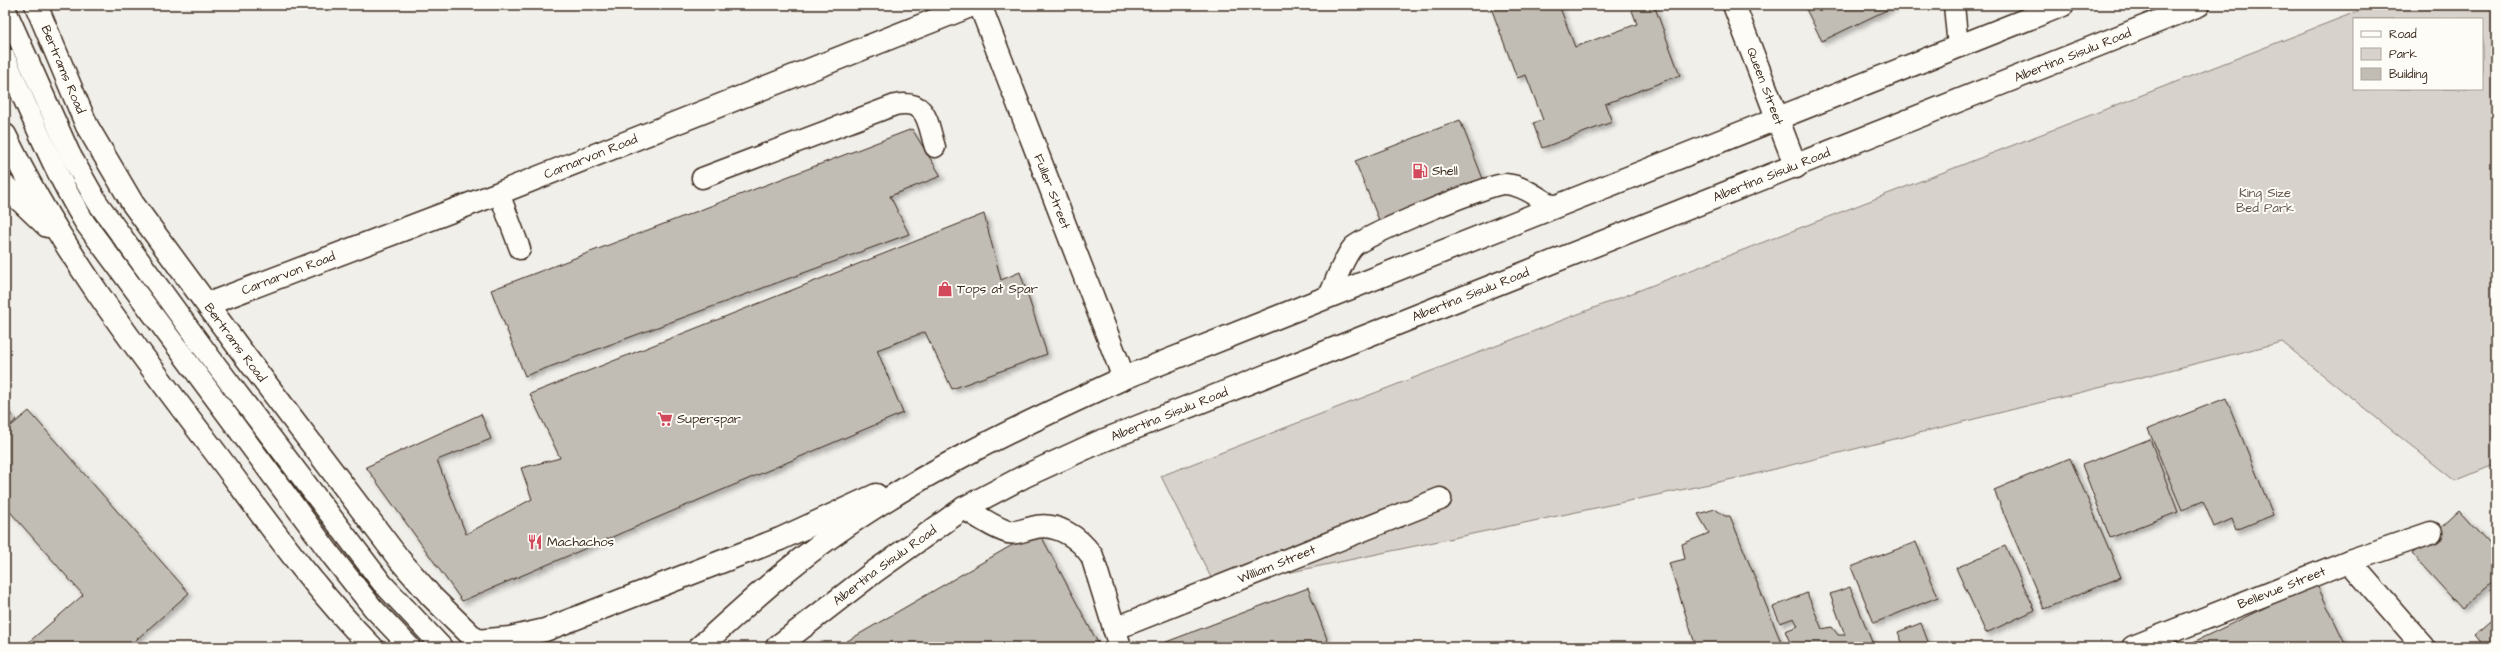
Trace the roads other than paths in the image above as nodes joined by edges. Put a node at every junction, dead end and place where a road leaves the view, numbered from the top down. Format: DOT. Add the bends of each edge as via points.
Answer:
graph roads {
  1 [pos="36,5"];
  2 [pos="973,5"];
  3 [pos="980,5"];
  4 [pos="1734,5"];
  5 [pos="1954,5"];
  6 [pos="2063,5"];
  7 [pos="2199,5"];
  8 [pos="5,8"];
  9 [pos="1958,47"];
  10 [pos="5,58"];
  11 [pos="1778,118"];
  12 [pos="5,135"];
  13 [pos="935,147"];
  14 [pos="1796,167"];
  15 [pos="702,178"];
  16 [pos="5,186"];
  17 [pos="498,193"];
  18 [pos="1554,207"];
  19 [pos="60,237"];
  20 [pos="520,249"];
  21 [pos="1329,296"];
  22 [pos="208,304"];
  23 [pos="1124,378"];
  24 [pos="949,462"];
  25 [pos="1440,499"];
  26 [pos="964,508"];
  27 [pos="2431,533"];
  28 [pos="2349,560"];
  29 [pos="1117,638"];
  30 [pos="480,644"];
  31 [pos="372,647"];
  32 [pos="410,647"];
  33 [pos="442,647"];
  34 [pos="700,647"];
  35 [pos="777,647"];
  36 [pos="2133,647"];
  37 [pos="2424,647"];
  1 -- 22 [label="main road, Bertrams Road" via="88,126 107,163 132,204"];
  2 -- 17 [label="main road, Carnarvon Road"];
  3 -- 23 [label="main road, Fuller Street"];
  4 -- 11 [label="main road, Queen Street"];
  5 -- 9 [label="lane"];
  6 -- 9 [label="main road"];
  7 -- 14 [label="main road, Albertina Sisulu Road"];
  8 -- 33 [label="lane" via="70,154 97,202 210,357 382,583"];
  9 -- 11 [label="main road"];
  10 -- 32 [label="lane" via="64,189 85,223 331,555 373,608"];
  11 -- 14 [label="main road, Queen Street"];
  11 -- 18 [label="main road"];
  12 -- 19 [label="main road"];
  13 -- 15 [label="lane" via="924,111 918,106 905,103"];
  14 -- 26 [label="main road, Albertina Sisulu Road" via="1097,443"];
  16 -- 19 [label="main road"];
  17 -- 20 [label="lane"];
  17 -- 22 [label="main road, Carnarvon Road"];
  18 -- 21 [label="main road"];
  18 -- 21 [label="lane" via="1513,184 1503,183 1486,187 1357,244 1351,250"];
  19 -- 31 [label="main road" via="109,310 303,569 345,620"];
  21 -- 23 [label="main road"];
  22 -- 30 [label="main road, Bertrams Road" via="244,356 399,559"];
  23 -- 24 [label="main road" via="1015,428"];
  24 -- 30 [label="main road" via="780,539 631,598 545,630"];
  24 -- 34 [label="main road" via="832,536 743,608"];
  25 -- 29 [label="main road, William Street"];
  26 -- 29 [label="main road" via="1005,531 1017,533 1046,526 1084,543 1092,556"];
  26 -- 35 [label="main road, Albertina Sisulu Road" via="874,572"];
  27 -- 28 [label="main road, Bellevue Street"];
  28 -- 36 [label="main road, Bellevue Street"];
  28 -- 37 [label="main road"];
}
